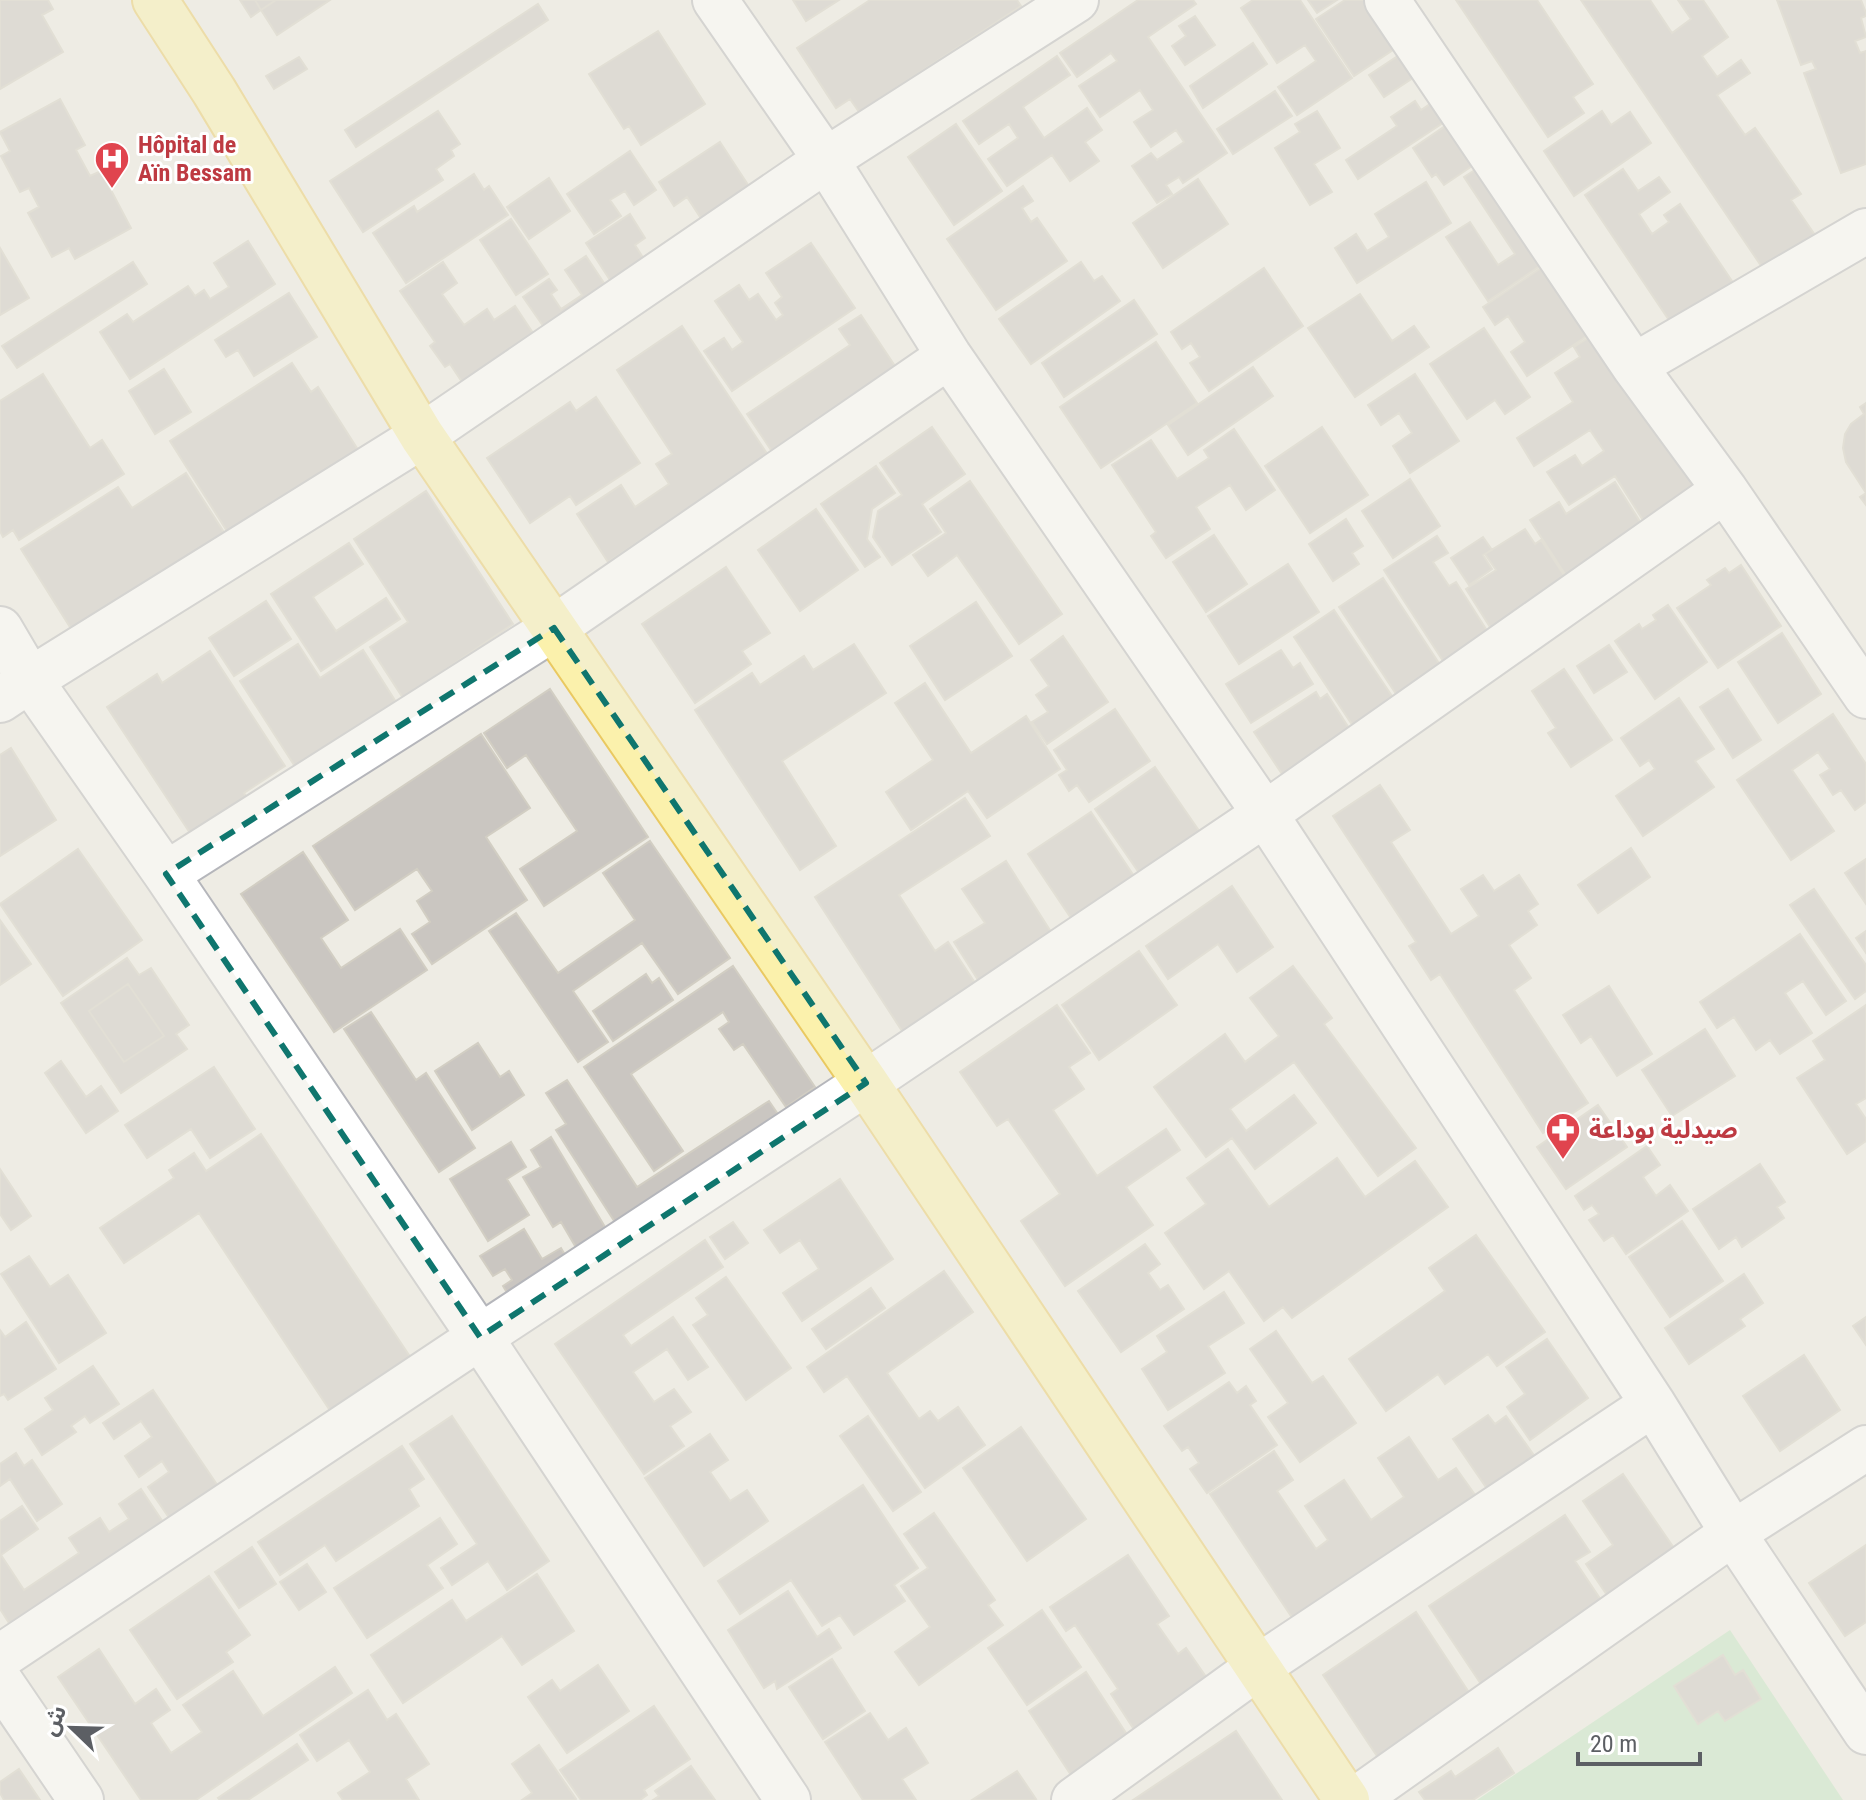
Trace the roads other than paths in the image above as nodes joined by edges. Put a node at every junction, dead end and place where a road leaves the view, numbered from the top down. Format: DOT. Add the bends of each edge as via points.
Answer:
graph roads {
  1 [pos="155,0"];
  2 [pos="715,0"];
  3 [pos="1076,0"];
  4 [pos="1387,0"];
  5 [pos="826,160"];
  6 [pos="1866,231"];
  7 [pos="949,356"];
  8 [pos="1634,366"];
  9 [pos="422,436"];
  10 [pos="1725,490"];
  11 [pos="554,628"];
  12 [pos="0,629"];
  13 [pos="15,690"];
  14 [pos="1866,696"];
  15 [pos="1265,814"];
  16 [pos="166,874"];
  17 [pos="866,1083"];
  18 [pos="480,1337"];
  19 [pos="1653,1404"];
  20 [pos="1866,1448"];
  21 [pos="1733,1533"];
  22 [pos="0,1657"];
  23 [pos="1258,1667"];
  24 [pos="0,1681"];
  25 [pos="1866,1732"];
  26 [pos="81,1800"];
  27 [pos="788,1800"];
  28 [pos="1074,1800"];
  29 [pos="1347,1800"];
  30 [pos="1355,1800"];
  1 -- 9 [label="main road"];
  2 -- 5 [label="street"];
  3 -- 5 [label="street"];
  4 -- 8 [label="street"];
  5 -- 7 [label="street"];
  5 -- 9 [label="street"];
  6 -- 8 [label="street"];
  7 -- 11 [label="street"];
  7 -- 15 [label="street"];
  8 -- 10 [label="street"];
  9 -- 11 [label="main road"];
  9 -- 13 [label="street"];
  10 -- 14 [label="street"];
  10 -- 15 [label="street"];
  11 -- 16 [label="street"];
  11 -- 17 [label="main road"];
  12 -- 13 [label="street"];
  13 -- 16 [label="street"];
  15 -- 17 [label="street"];
  15 -- 19 [label="street"];
  16 -- 18 [label="street"];
  17 -- 18 [label="street"];
  17 -- 23 [label="main road"];
  18 -- 22 [label="street"];
  18 -- 27 [label="street"];
  19 -- 21 [label="street"];
  19 -- 23 [label="street"];
  20 -- 21 [label="street"];
  21 -- 25 [label="street"];
  21 -- 30 [label="street"];
  23 -- 28 [label="street"];
  23 -- 29 [label="main road"];
  24 -- 26 [label="street"];
}
